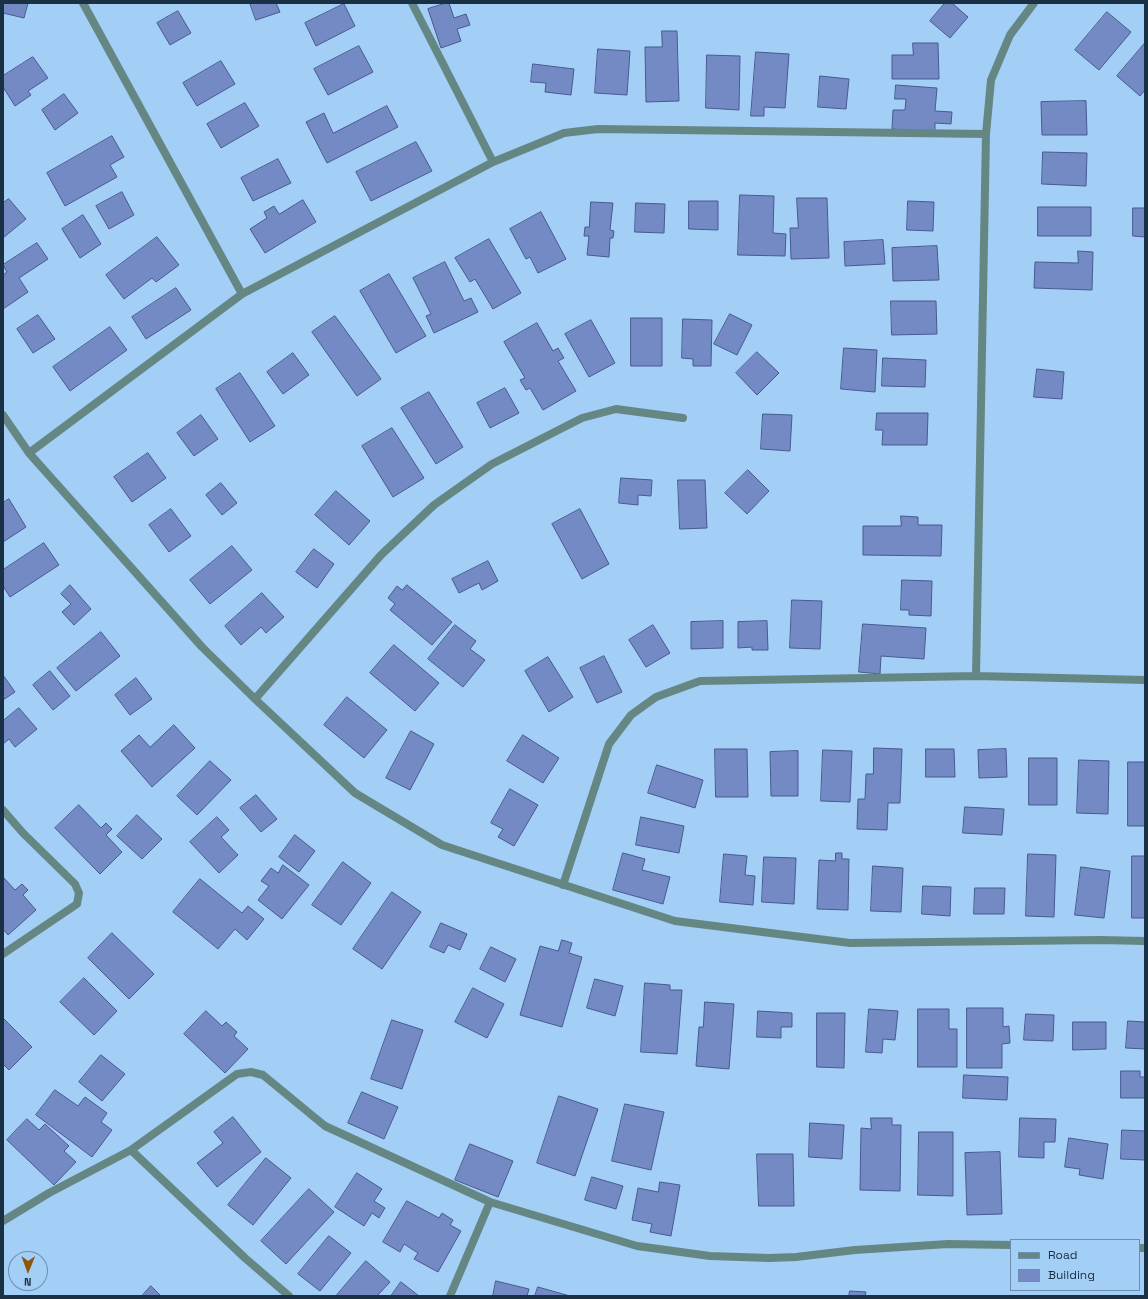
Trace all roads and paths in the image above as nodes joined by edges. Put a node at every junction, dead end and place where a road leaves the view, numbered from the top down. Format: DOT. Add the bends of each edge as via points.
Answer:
graph roads {
  1 [pos="83,3"];
  2 [pos="412,3"];
  3 [pos="1034,3"];
  4 [pos="986,134"];
  5 [pos="494,162"];
  6 [pos="242,294"];
  7 [pos="3,415"];
  8 [pos="683,418"];
  9 [pos="29,453"];
  10 [pos="976,676"];
  11 [pos="1145,680"];
  12 [pos="255,699"];
  13 [pos="3,810"];
  14 [pos="563,884"];
  15 [pos="1145,941"];
  16 [pos="3,954"];
  17 [pos="131,1150"];
  18 [pos="490,1202"];
  19 [pos="3,1221"];
  20 [pos="1010,1245"];
  21 [pos="289,1296"];
  22 [pos="450,1296"];
  1 -- 6 [label="street"];
  2 -- 5 [label="street"];
  3 -- 4 [label="street" via="1010,35 991,80"];
  4 -- 5 [label="street" via="598,129 564,133"];
  4 -- 10 [label="street"];
  5 -- 6 [label="street"];
  6 -- 9 [label="street"];
  7 -- 9 [label="street"];
  8 -- 12 [label="street" via="616,409 582,418 492,464 434,505 381,555"];
  9 -- 12 [label="street" via="202,647"];
  10 -- 11 [label="street"];
  10 -- 14 [label="street" via="700,681 656,697 631,715 609,744"];
  12 -- 14 [label="street" via="355,793 442,845"];
  13 -- 16 [label="street" via="75,884 79,893 77,904"];
  14 -- 15 [label="street" via="675,921 850,943"];
  17 -- 18 [label="street" via="237,1074 251,1072 263,1075 324,1126"];
  17 -- 19 [label="street" via="49,1193"];
  17 -- 21 [label="street"];
  18 -- 20 [label="street" via="637,1246 710,1256 796,1258 855,1250 948,1244"];
  18 -- 22 [label="street"];
}
